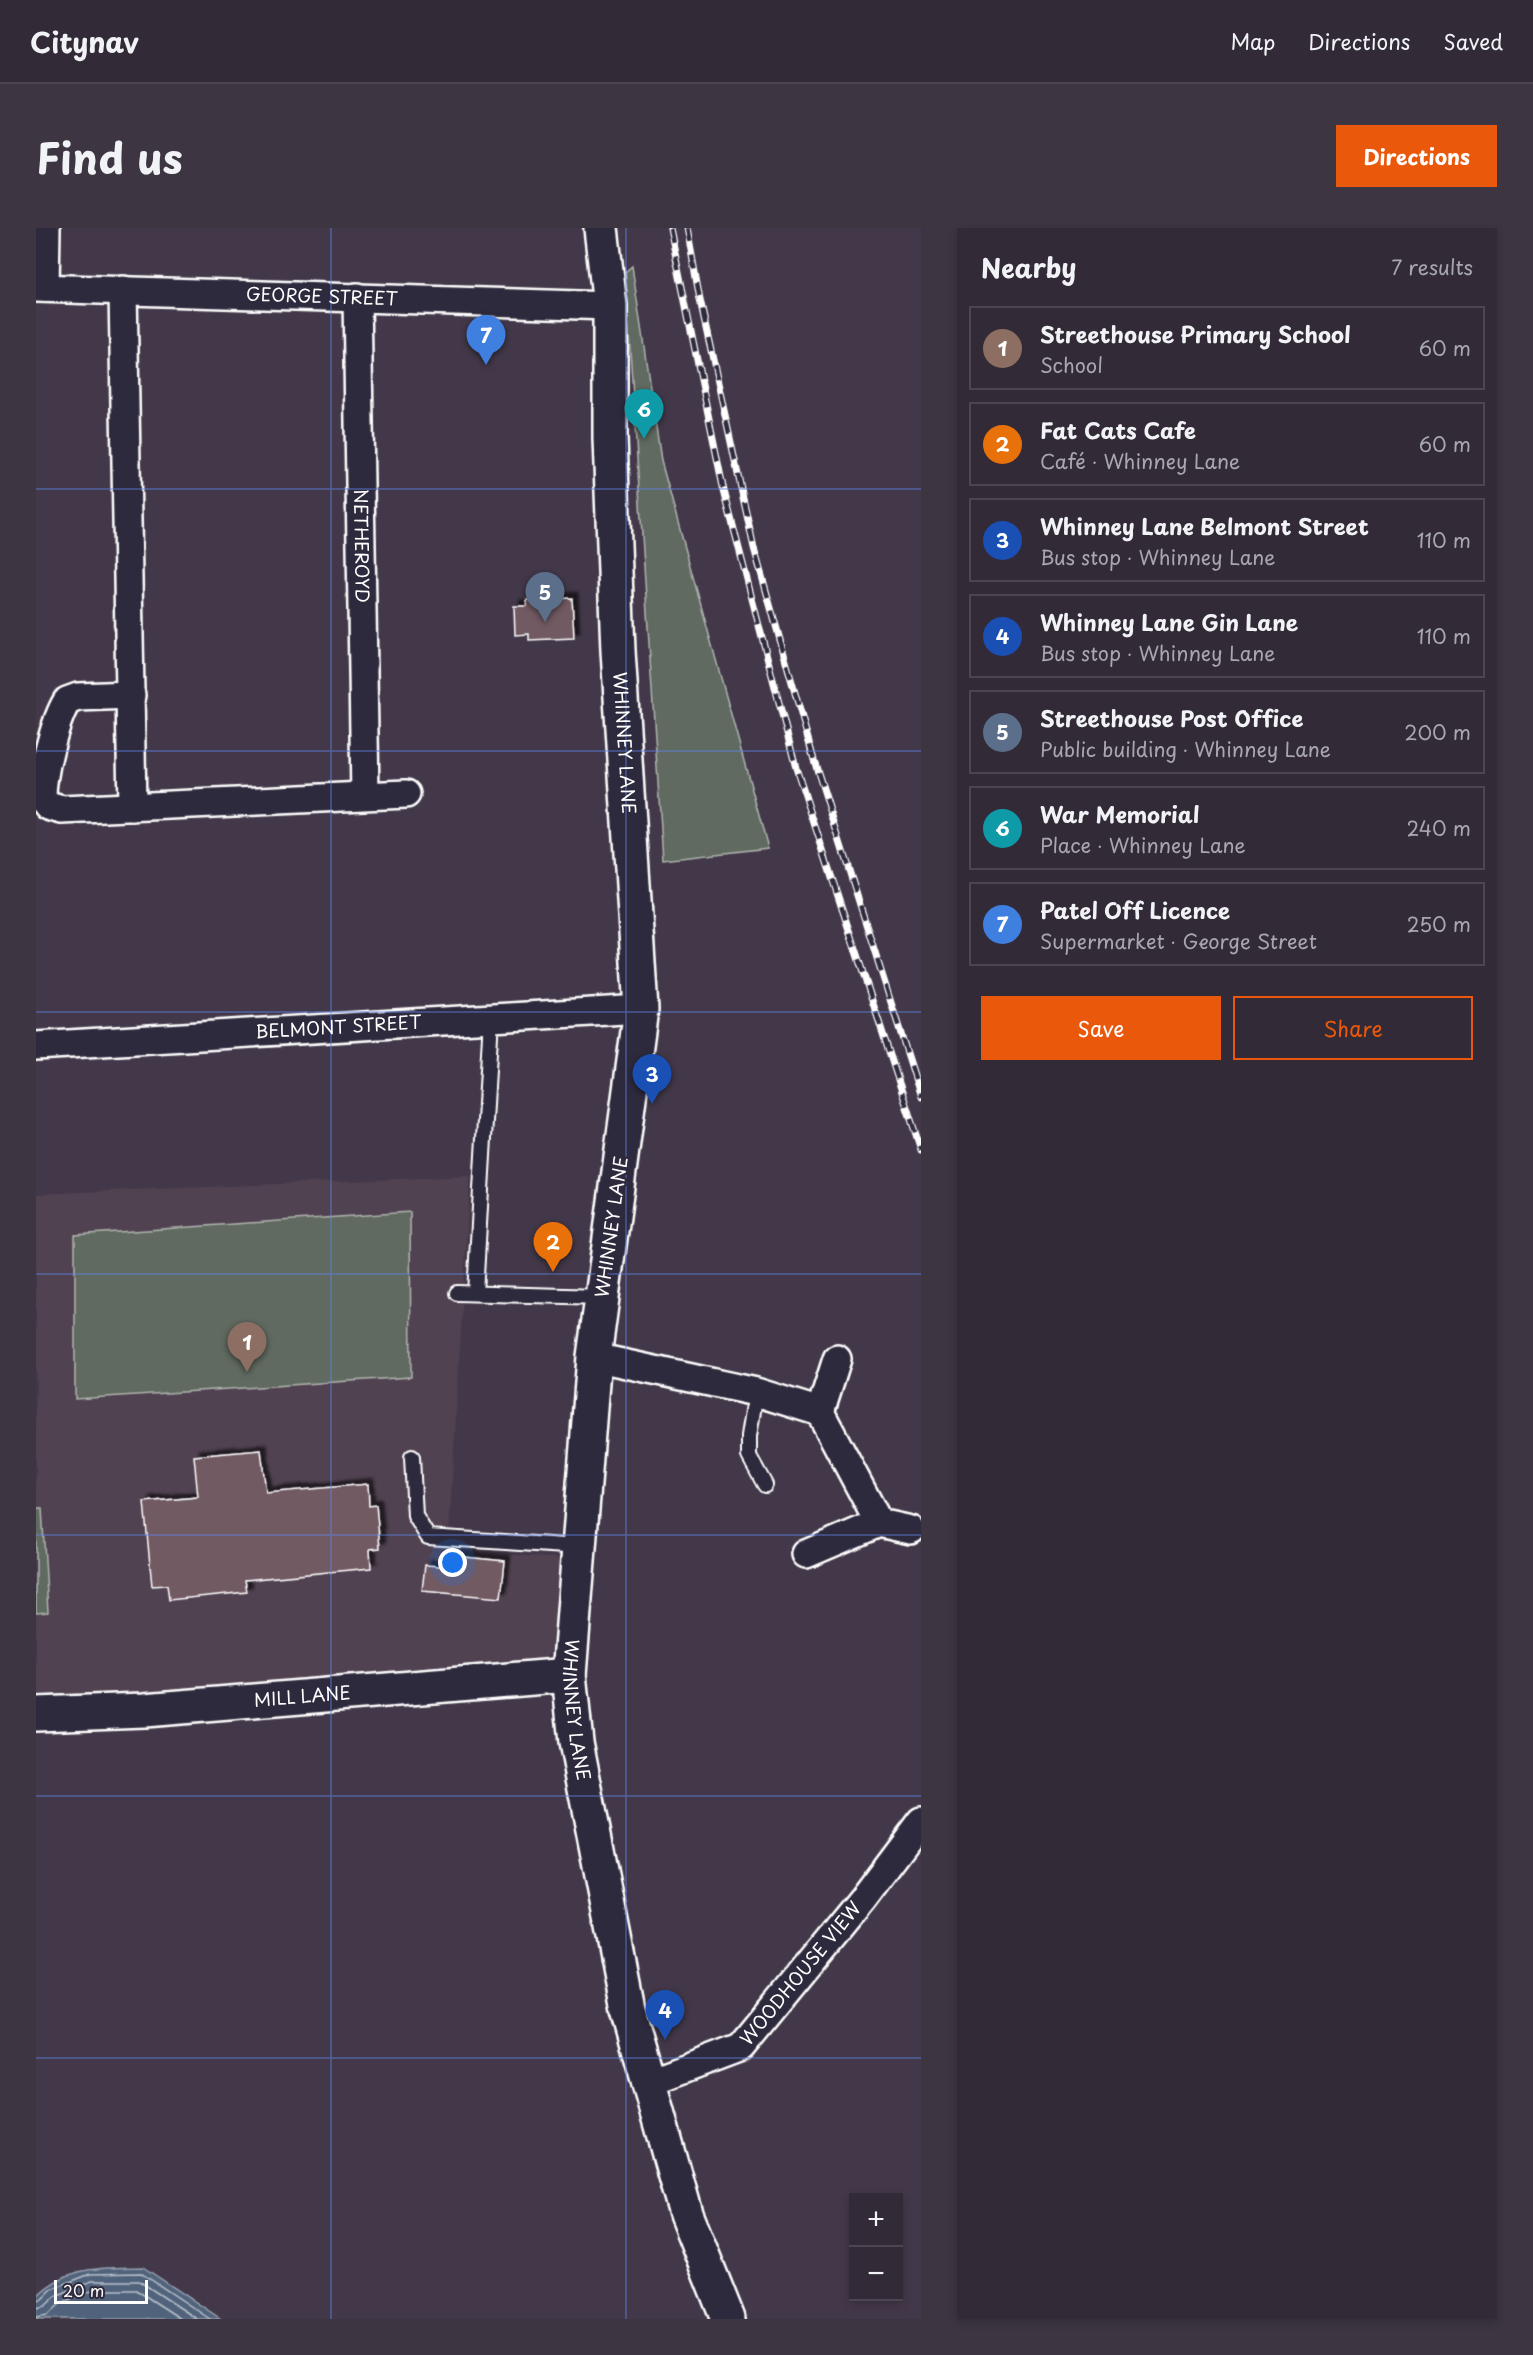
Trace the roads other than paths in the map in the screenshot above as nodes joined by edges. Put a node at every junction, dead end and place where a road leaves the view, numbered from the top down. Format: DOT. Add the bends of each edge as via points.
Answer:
graph roads {
  1 [pos="46,228"];
  2 [pos="601,228"];
  3 [pos="41,288"];
  4 [pos="123,290"];
  5 [pos="357,297"];
  6 [pos="610,306"];
  7 [pos="131,695"];
  8 [pos="406,794"];
  9 [pos="365,795"];
  10 [pos="132,807"];
  11 [pos="641,1009"];
  12 [pos="491,1018"];
  13 [pos="36,1046"];
  14 [pos="457,1293"];
  15 [pos="475,1293"];
  16 [pos="602,1297"];
  17 [pos="594,1357"];
  18 [pos="837,1359"];
  19 [pos="756,1392"];
  20 [pos="820,1412"];
  21 [pos="412,1457"];
  22 [pos="765,1485"];
  23 [pos="879,1523"];
  24 [pos="911,1530"];
  25 [pos="580,1547"];
  26 [pos="806,1554"];
  27 [pos="569,1675"];
  28 [pos="36,1714"];
  29 [pos="921,1821"];
  30 [pos="648,2082"];
  31 [pos="728,2319"];
  1 -- 3 [label="street"];
  2 -- 6 [label="street, WHINNEY LANE"];
  3 -- 4 [label="street, GEORGE STREET"];
  4 -- 5 [label="street, GEORGE STREET"];
  4 -- 7 [label="street"];
  5 -- 6 [label="street, GEORGE STREET"];
  5 -- 9 [label="street, NETHEROYD"];
  6 -- 11 [label="street, WHINNEY LANE" via="610,438 618,651"];
  7 -- 10 [label="street"];
  7 -- 10 [label="street" via="67,701 59,713 42,798 48,806 62,810"];
  8 -- 9 [label="street"];
  9 -- 10 [label="street"];
  11 -- 12 [label="street, BELMONT STREET"];
  11 -- 16 [label="street, WHINNEY LANE"];
  12 -- 13 [label="street, BELMONT STREET"];
  12 -- 15 [label="lane"];
  14 -- 15 [label="lane"];
  15 -- 16 [label="lane"];
  16 -- 17 [label="street, WHINNEY LANE"];
  17 -- 19 [label="street"];
  17 -- 25 [label="street, WHINNEY LANE"];
  18 -- 20 [label="street"];
  19 -- 20 [label="street"];
  19 -- 22 [label="lane" via="749,1456"];
  20 -- 23 [label="street"];
  21 -- 25 [label="lane" via="415,1516 428,1537"];
  23 -- 24 [label="street"];
  23 -- 26 [label="street"];
  25 -- 27 [label="street, WHINNEY LANE"];
  27 -- 28 [label="street, MILL LANE" via="144,1710"];
  27 -- 30 [label="street, WHINNEY LANE" via="576,1742 628,2009"];
  29 -- 30 [label="street, WOODHOUSE VIEW" via="741,2047"];
  30 -- 31 [label="street, WHINNEY LANE" via="686,2214"];
}
